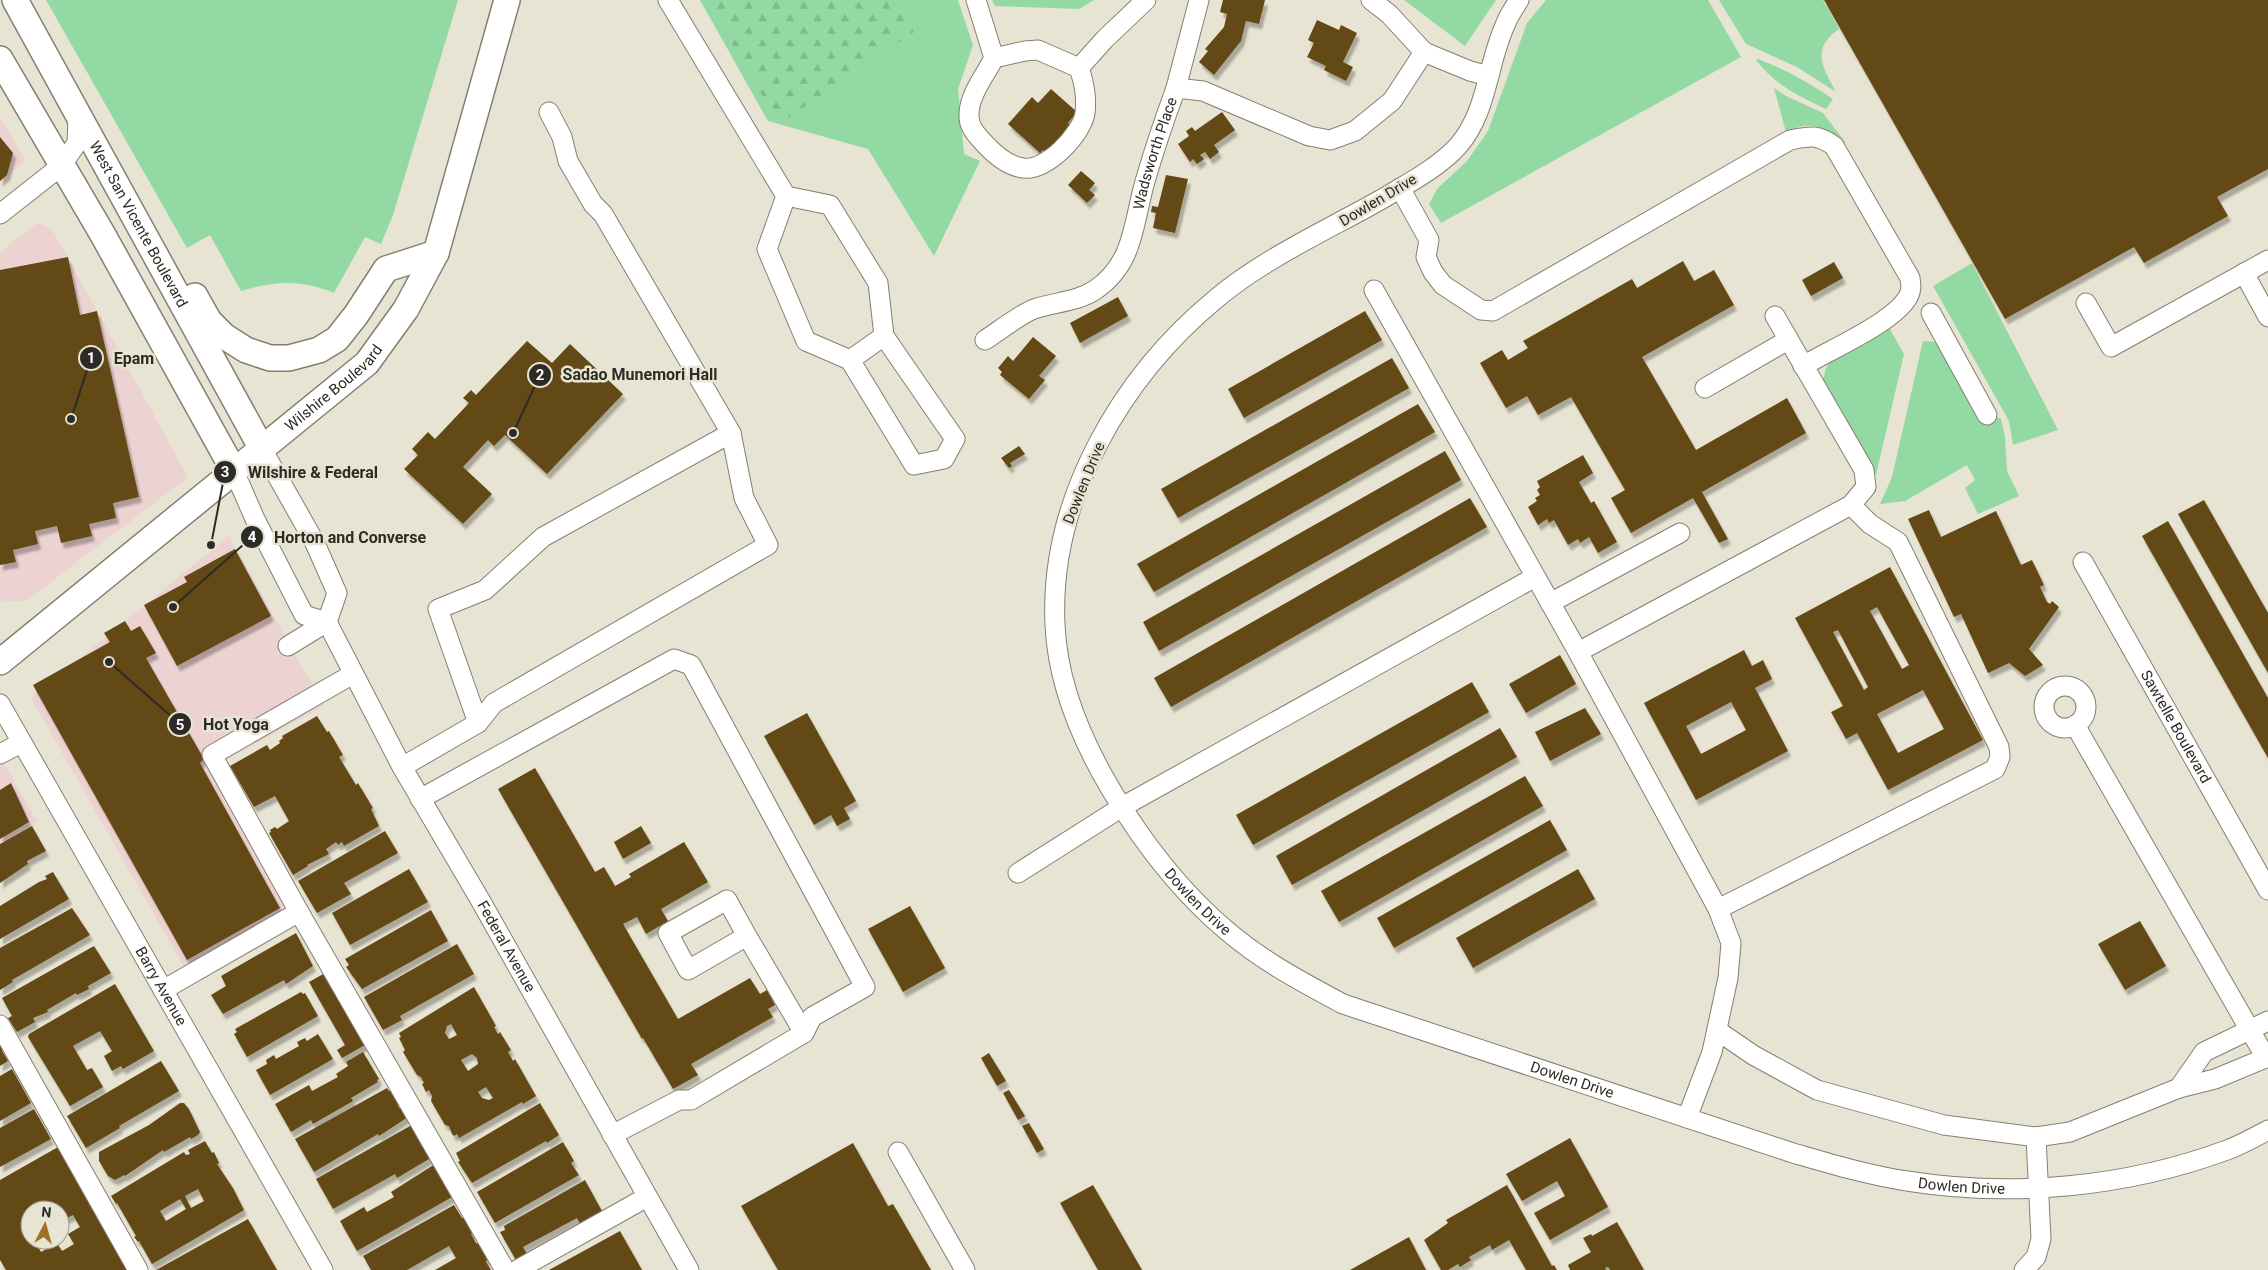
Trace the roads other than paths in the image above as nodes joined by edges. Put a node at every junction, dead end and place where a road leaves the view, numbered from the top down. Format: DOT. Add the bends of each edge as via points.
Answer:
graph roads {
  1 [pos="15,0"];
  2 [pos="507,0"];
  3 [pos="668,0"];
  4 [pos="976,0"];
  5 [pos="1146,0"];
  6 [pos="1198,0"];
  7 [pos="1371,0"];
  8 [pos="1519,0"];
  9 [pos="1424,52"];
  10 [pos="994,58"];
  11 [pos="0,59"];
  12 [pos="1078,68"];
  13 [pos="1489,76"];
  14 [pos="1176,88"];
  15 [pos="548,112"];
  16 [pos="78,117"];
  17 [pos="61,166"];
  18 [pos="115,182"];
  19 [pos="1400,188"];
  20 [pos="786,196"];
  21 [pos="0,214"];
  22 [pos="436,253"];
  23 [pos="2268,260"];
  24 [pos="2244,274"];
  25 [pos="1374,290"];
  26 [pos="2086,303"];
  27 [pos="1931,313"];
  28 [pos="1775,316"];
  29 [pos="2268,316"];
  30 [pos="884,336"];
  31 [pos="985,340"];
  32 [pos="1788,340"];
  33 [pos="850,360"];
  34 [pos="1804,366"];
  35 [pos="1705,388"];
  36 [pos="1987,415"];
  37 [pos="731,433"];
  38 [pos="262,450"];
  39 [pos="234,471"];
  40 [pos="1851,505"];
  41 [pos="1680,533"];
  42 [pos="2083,562"];
  43 [pos="1535,577"];
  44 [pos="1550,603"];
  45 [pos="327,622"];
  46 [pos="288,646"];
  47 [pos="1578,652"];
  48 [pos="0,662"];
  49 [pos="353,674"];
  50 [pos="0,704"];
  51 [pos="478,723"];
  52 [pos="2075,725"];
  53 [pos="20,743"];
  54 [pos="0,754"];
  55 [pos="402,767"];
  56 [pos="420,799"];
  57 [pos="1122,807"];
  58 [pos="1018,873"];
  59 [pos="2268,890"];
  60 [pos="1718,909"];
  61 [pos="300,912"];
  62 [pos="748,936"];
  63 [pos="162,990"];
  64 [pos="2268,1021"];
  65 [pos="0,1024"];
  66 [pos="2249,1029"];
  67 [pos="1718,1031"];
  68 [pos="804,1033"];
  69 [pos="2267,1057"];
  70 [pos="2179,1088"];
  71 [pos="1687,1118"];
  72 [pos="2268,1130"];
  73 [pos="612,1136"];
  74 [pos="2036,1137"];
  75 [pos="898,1152"];
  76 [pos="2040,1188"];
  77 [pos="647,1197"];
  78 [pos="138,1270"];
  79 [pos="322,1270"];
  80 [pos="505,1270"];
  81 [pos="517,1270"];
  82 [pos="689,1270"];
  83 [pos="965,1270"];
  84 [pos="2024,1270"];
  1 -- 16 [label="main road, West San Vicente Boulevard"];
  2 -- 22 [label="main road, Wilshire Boulevard"];
  3 -- 20 [label="street"];
  4 -- 10 [label="street"];
  5 -- 12 [label="street"];
  6 -- 14 [label="street"];
  7 -- 9 [label="street" via="1389,14"];
  8 -- 13 [label="street, Dowlen Drive" via="1505,25"];
  9 -- 13 [label="street"];
  9 -- 14 [label="street, Wadsworth Place" via="1392,101 1355,131 1330,140 1309,136 1203,92"];
  10 -- 12 [label="street" via="1038,50"];
  10 -- 12 [label="street" via="973,98 969,114 972,129 1010,164 1025,169 1046,162 1080,127 1085,114 1085,98"];
  11 -- 17 [label="main road"];
  13 -- 19 [label="street, Dowlen Drive" via="1472,127 1457,147"];
  14 -- 31 [label="street, Wadsworth Place" via="1146,177 1130,247 1114,273 1095,290 1059,304 1033,309"];
  15 -- 37 [label="street" via="562,137 568,160 593,204 603,214"];
  16 -- 17 [label="street" via="77,143"];
  16 -- 18 [label="main road, West San Vicente Boulevard"];
  17 -- 21 [label="street"];
  17 -- 39 [label="main road" via="103,234"];
  18 -- 22 [label="main road" via="151,219 209,321 224,336 246,350 270,358 289,358 319,350 337,339 386,268"];
  18 -- 38 [label="main road, West San Vicente Boulevard"];
  19 -- 34 [label="street" via="1429,240 1426,257 1433,272 1443,285 1482,310 1493,311 1790,140 1821,137 1834,146 1910,278 1911,288 1902,306 1883,321"];
  19 -- 57 [label="street, Dowlen Drive" via="1253,272 1212,303 1179,333 1138,380 1104,434 1084,474 1065,526 1056,576 1055,626 1062,673 1073,712 1089,751"];
  20 -- 30 [label="street" via="830,205 878,283"];
  20 -- 33 [label="street" via="767,249 806,341"];
  22 -- 38 [label="main road, Wilshire Boulevard" via="406,309 367,363"];
  23 -- 24 [label="street"];
  24 -- 26 [label="street" via="2110,347"];
  24 -- 29 [label="street"];
  25 -- 43 [label="street"];
  27 -- 36 [label="street"];
  28 -- 32 [label="street"];
  30 -- 33 [label="street"];
  30 -- 33 [label="street" via="955,439 944,459 914,465"];
  32 -- 34 [label="street"];
  32 -- 35 [label="street"];
  34 -- 40 [label="street" via="1864,470 1866,487"];
  37 -- 51 [label="street" via="744,498 768,546 494,703"];
  37 -- 51 [label="street" via="543,537 486,590 438,609"];
  38 -- 39 [label="main road, Wilshire Boulevard"];
  38 -- 45 [label="street" via="314,541 337,593"];
  39 -- 45 [label="street" via="304,615"];
  39 -- 48 [label="main road, Wilshire Boulevard"];
  40 -- 47 [label="street"];
  40 -- 60 [label="street" via="1870,524 1898,542 1999,748 2000,757 1995,769"];
  41 -- 44 [label="street"];
  42 -- 59 [label="street, Sawtelle Boulevard"];
  43 -- 44 [label="street"];
  43 -- 57 [label="street"];
  44 -- 47 [label="street"];
  45 -- 46 [label="street"];
  45 -- 49 [label="street, Federal Avenue"];
  47 -- 60 [label="street"];
  49 -- 55 [label="street, Federal Avenue"];
  49 -- 61 [label="street" via="212,755 220,783"];
  50 -- 53 [label="street, Barry Avenue"];
  51 -- 55 [label="street"];
  52 -- 66 [label="street"];
  53 -- 54 [label="street"];
  53 -- 63 [label="street, Barry Avenue"];
  55 -- 56 [label="street, Federal Avenue"];
  56 -- 68 [label="street" via="674,659 691,665 865,987 812,1017"];
  56 -- 73 [label="street, Federal Avenue" via="480,898"];
  57 -- 58 [label="street"];
  57 -- 71 [label="street, Dowlen Drive" via="1171,877 1225,930 1276,968 1343,1004"];
  60 -- 67 [label="street" via="1731,943"];
  61 -- 63 [label="street"];
  61 -- 80 [label="street"];
  62 -- 68 [label="street"];
  63 -- 79 [label="street, Barry Avenue"];
  64 -- 66 [label="street"];
  65 -- 78 [label="street"];
  66 -- 69 [label="street"];
  66 -- 70 [label="street" via="2204,1052"];
  67 -- 71 [label="street"];
  67 -- 74 [label="street" via="1753,1055 1817,1090 1944,1125"];
  68 -- 73 [label="street" via="691,1100 679,1100"];
  69 -- 70 [label="street" via="2216,1079"];
  70 -- 74 [label="street" via="2070,1132"];
  71 -- 76 [label="street, Dowlen Drive" via="1793,1153 1899,1180 1957,1186"];
  72 -- 76 [label="street, Dowlen Drive" via="2229,1149 2172,1168 2105,1182"];
  73 -- 77 [label="street, Federal Avenue"];
  74 -- 76 [label="street"];
  75 -- 83 [label="street"];
  76 -- 84 [label="street" via="2041,1239 2036,1257"];
  77 -- 81 [label="street"];
  77 -- 82 [label="street, Federal Avenue"];
}
